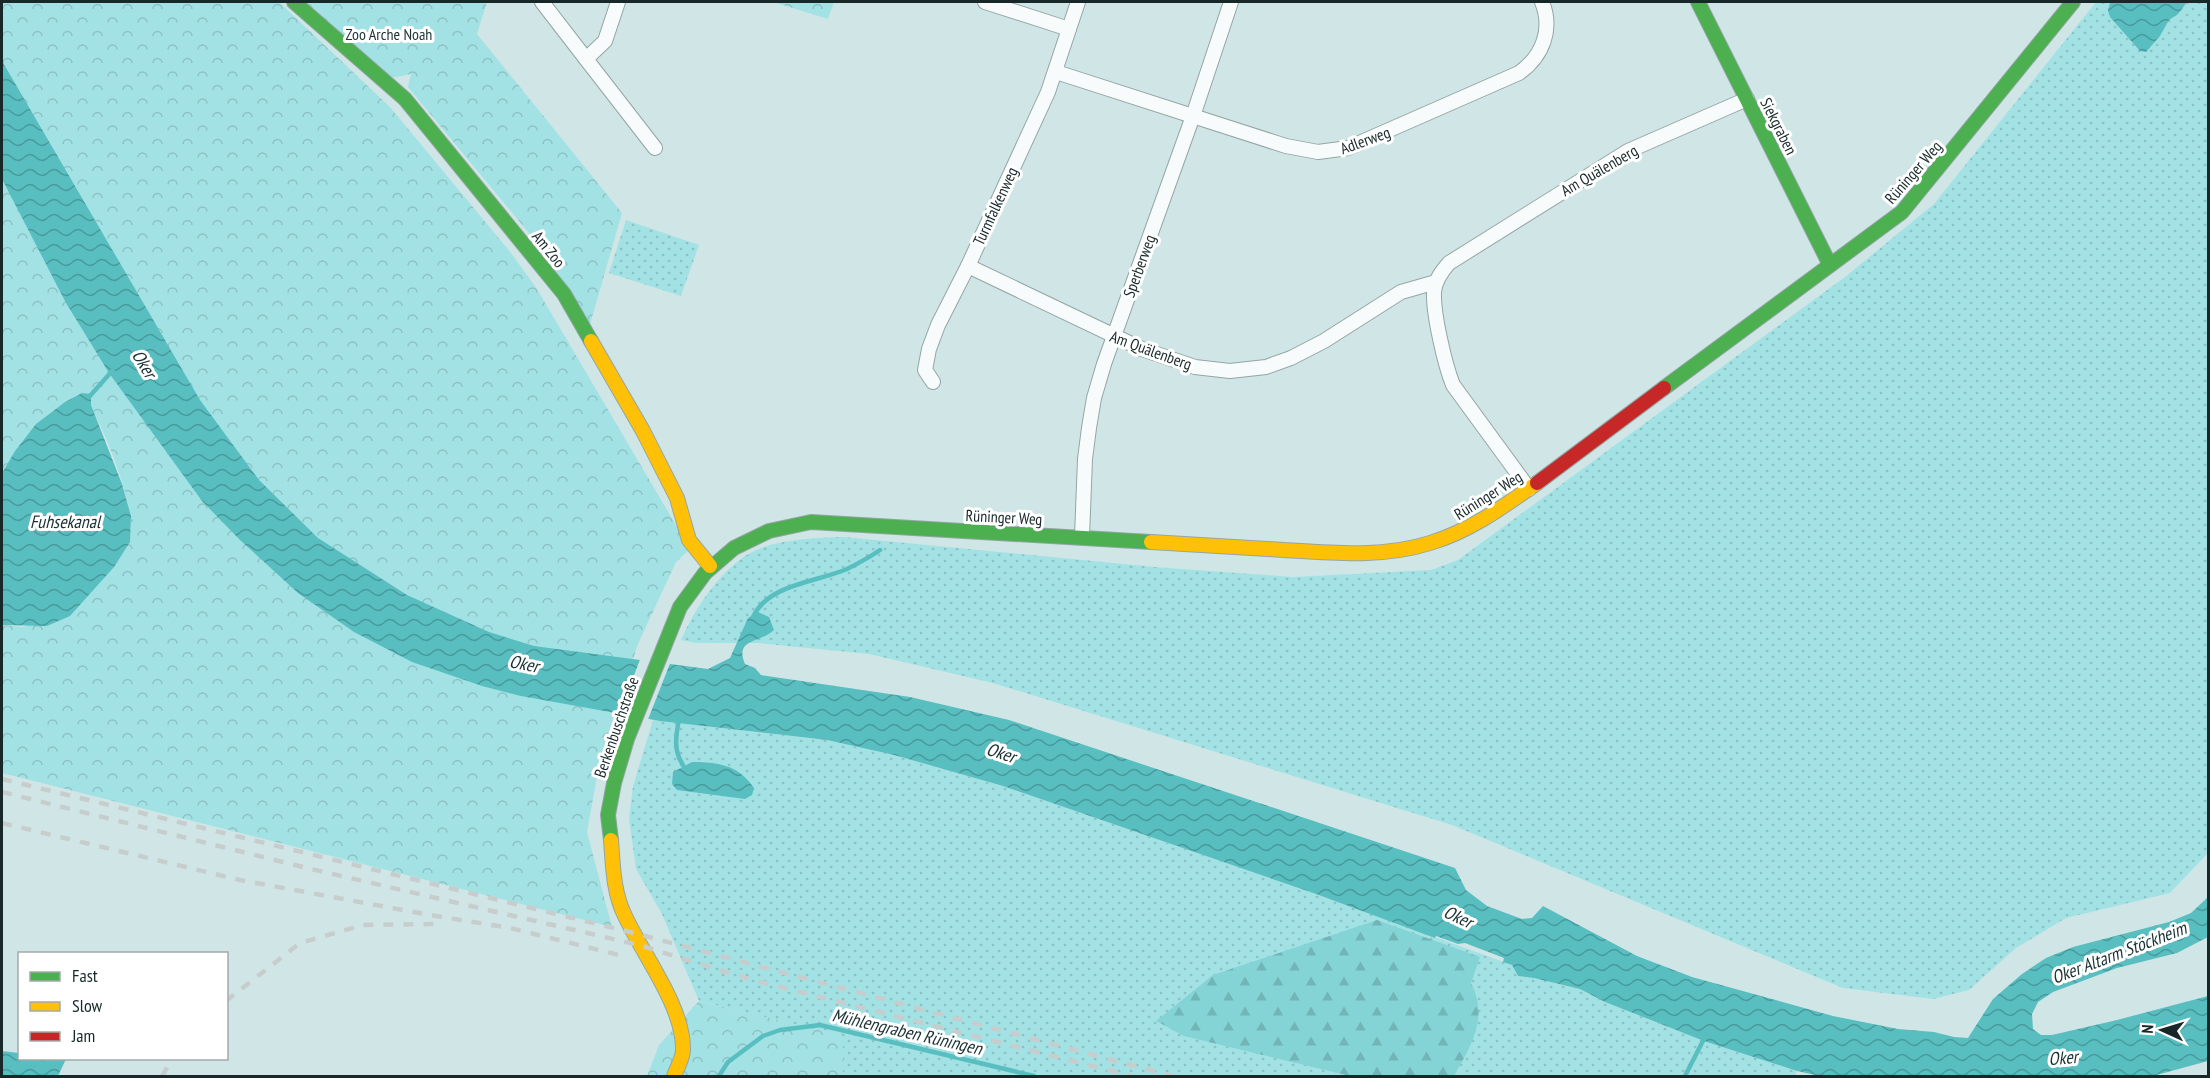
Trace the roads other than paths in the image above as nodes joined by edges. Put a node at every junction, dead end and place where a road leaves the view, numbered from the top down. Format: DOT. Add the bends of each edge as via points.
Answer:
graph roads {
  1 [pos="294,2"];
  2 [pos="542,2"];
  3 [pos="618,2"];
  4 [pos="985,2"];
  5 [pos="1078,2"];
  6 [pos="1231,2"];
  7 [pos="1542,2"];
  8 [pos="1698,2"];
  9 [pos="2065,4"];
  10 [pos="1069,29"];
  11 [pos="586,58"];
  12 [pos="1056,72"];
  13 [pos="1747,99"];
  14 [pos="1192,116"];
  15 [pos="655,148"];
  16 [pos="1830,265"];
  17 [pos="968,266"];
  18 [pos="1436,282"];
  19 [pos="1114,337"];
  20 [pos="933,382"];
  21 [pos="1529,489"];
  22 [pos="1082,537"];
  23 [pos="710,566"];
  24 [pos="674,1077"];
  1 -- 23 [label="street, Am Zoo" via="405,99 564,294 643,431 677,498 689,540"];
  2 -- 11 [label="street"];
  3 -- 11 [label="street" via="605,41"];
  4 -- 10 [label="street"];
  5 -- 10 [label="street, Turmfalkenweg"];
  6 -- 14 [label="street, Sperberweg"];
  7 -- 14 [label="street, Adlerweg" via="1546,32 1541,49 1528,67 1514,77 1348,148 1302,150"];
  8 -- 13 [label="street, Siekgraben"];
  9 -- 16 [label="street, Rüninger Weg" via="1902,212"];
  10 -- 12 [label="street, Turmfalkenweg"];
  11 -- 15 [label="street"];
  12 -- 14 [label="street, Adlerweg"];
  12 -- 17 [label="street, Turmfalkenweg"];
  13 -- 16 [label="street, Siekgraben"];
  13 -- 18 [label="street, Am Quälenberg" via="1628,151 1449,263"];
  14 -- 19 [label="street, Sperberweg"];
  16 -- 21 [label="street, Rüninger Weg"];
  17 -- 19 [label="street, Am Quälenberg"];
  17 -- 20 [label="street, Turmfalkenweg" via="928,349 925,370"];
  18 -- 19 [label="street, Am Quälenberg" via="1401,292 1306,351 1266,367 1230,371 1195,367"];
  18 -- 21 [label="street" via="1438,321 1453,385"];
  19 -- 22 [label="street, Sperberweg" via="1094,398 1089,428"];
  21 -- 22 [label="street, Rüninger Weg" via="1466,530 1425,546 1393,552 1340,553"];
  22 -- 23 [label="street, Rüninger Weg" via="810,522 760,533"];
  23 -- 24 [label="street, Berkenbuschstraße" via="691,588 666,638 627,739 609,815 616,892 681,1029 683,1052"];
}
